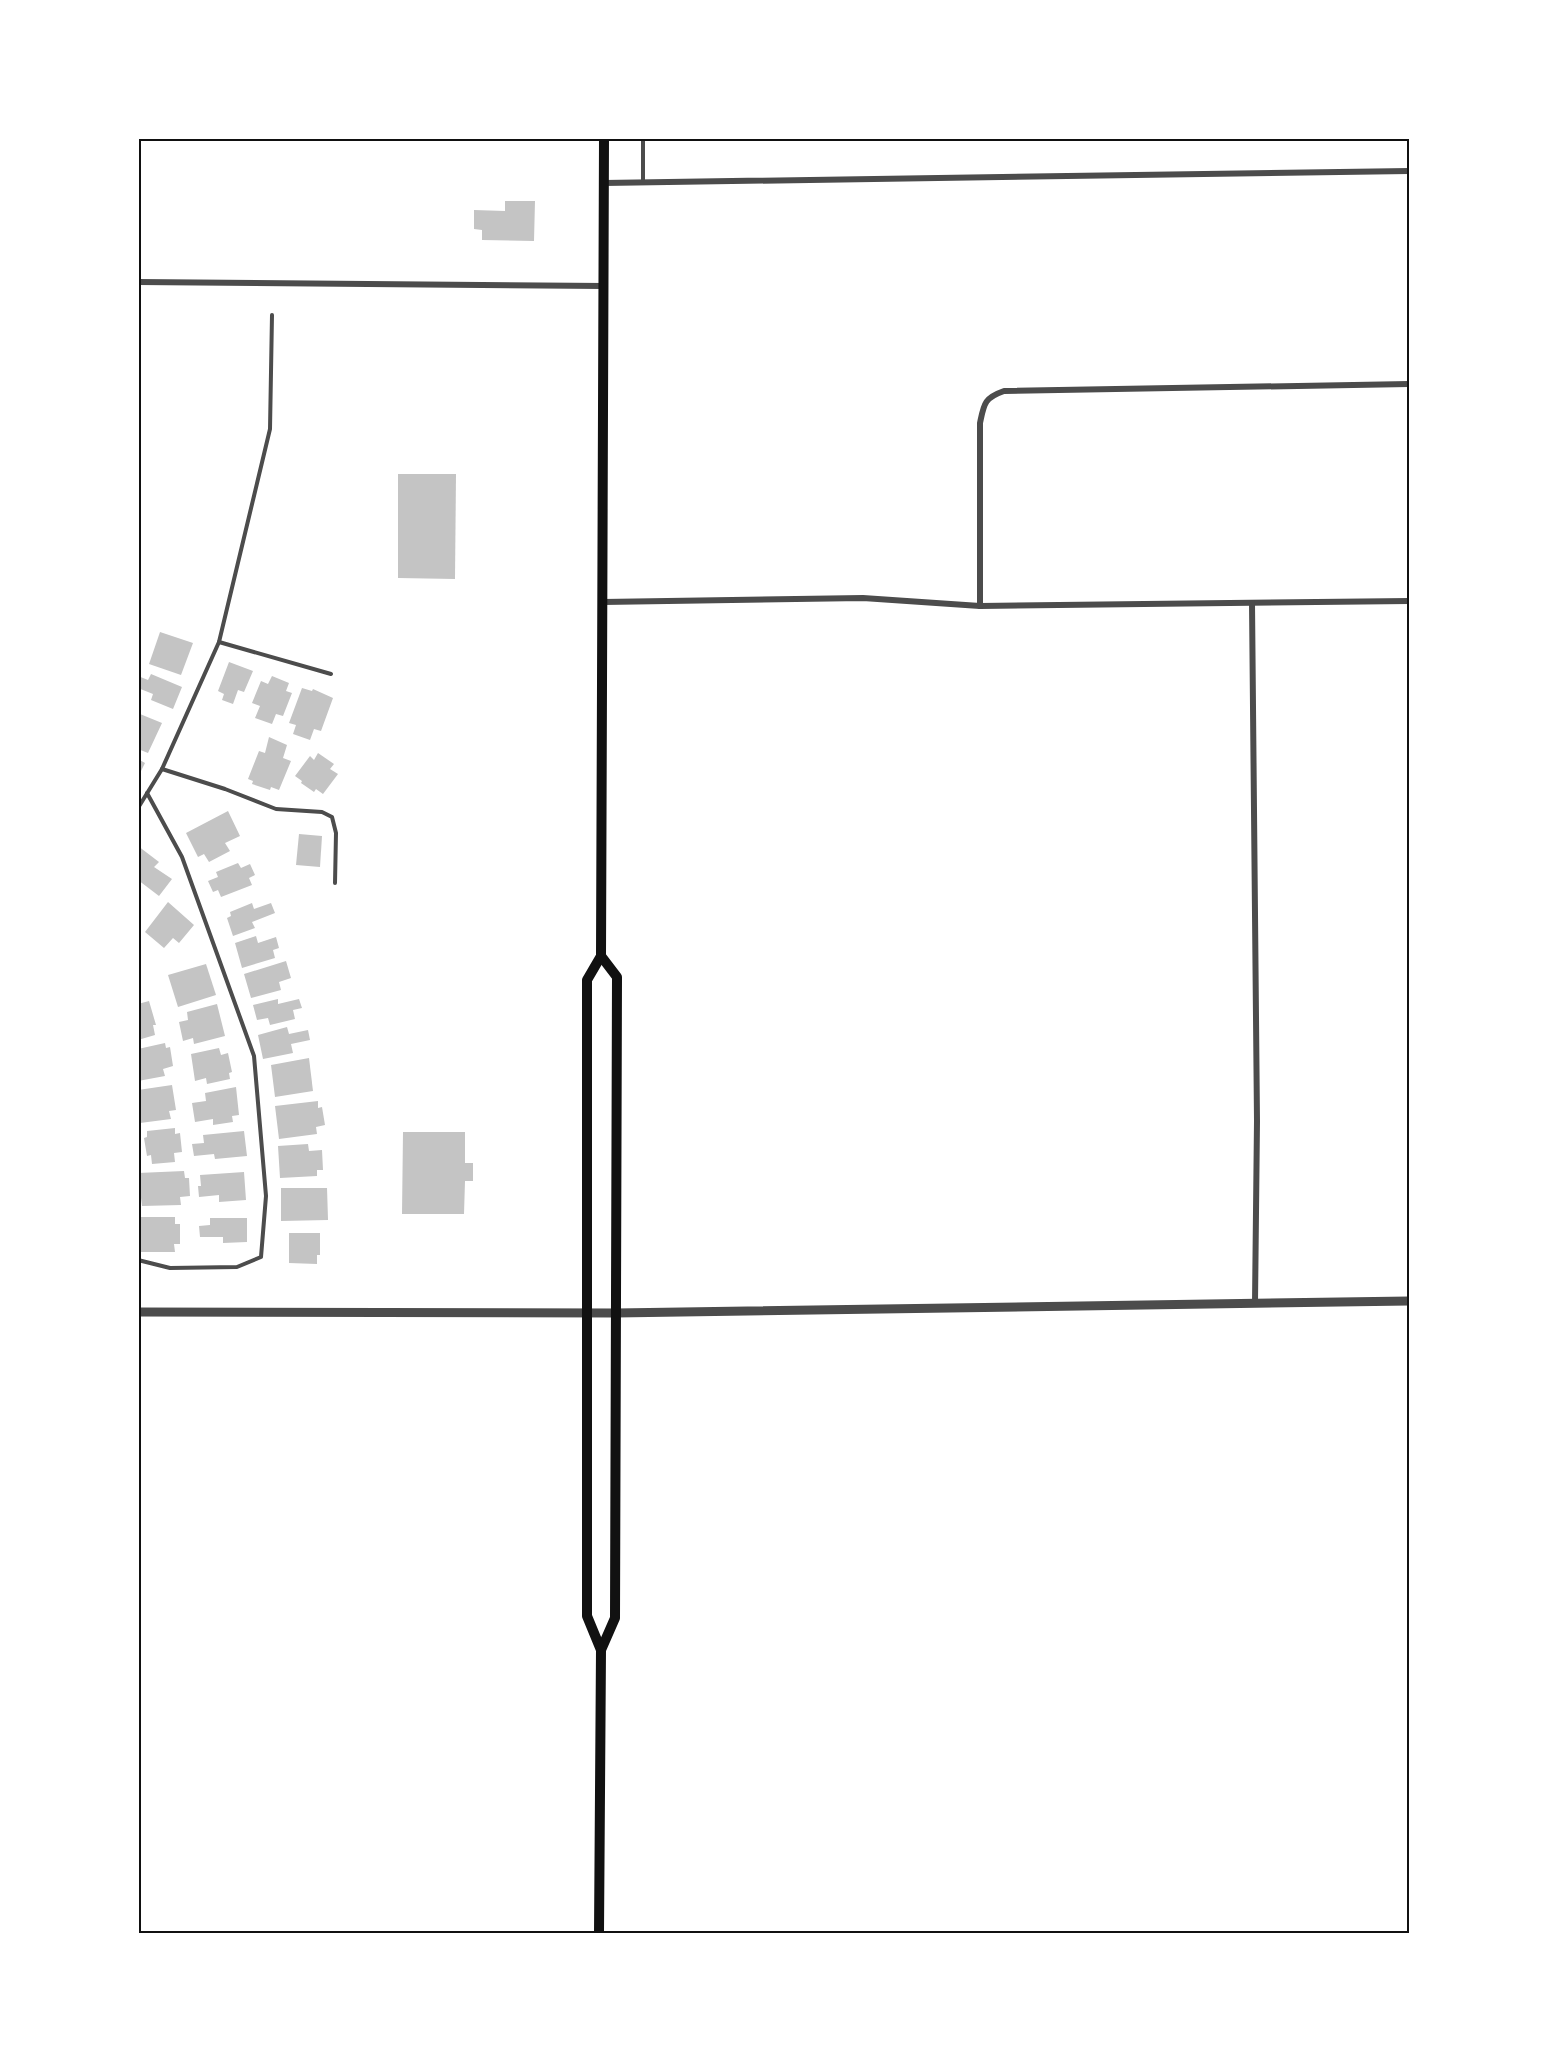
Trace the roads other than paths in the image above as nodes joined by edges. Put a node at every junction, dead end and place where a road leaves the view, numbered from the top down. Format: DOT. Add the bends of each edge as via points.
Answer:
graph roads {
  1 [pos="604,138"];
  2 [pos="643,138"];
  3 [pos="1409,171"];
  4 [pos="643,182"];
  5 [pos="604,183"];
  6 [pos="138,282"];
  7 [pos="605,286"];
  8 [pos="272,315"];
  9 [pos="1409,384"];
  10 [pos="1409,601"];
  11 [pos="603,602"];
  12 [pos="1252,603"];
  13 [pos="980,606"];
  14 [pos="219,642"];
  15 [pos="331,674"];
  16 [pos="162,769"];
  17 [pos="147,793"];
  18 [pos="138,808"];
  19 [pos="335,883"];
  20 [pos="601,956"];
  21 [pos="138,1260"];
  22 [pos="1409,1301"];
  23 [pos="1255,1303"];
  24 [pos="138,1312"];
  25 [pos="586,1313"];
  26 [pos="616,1313"];
  27 [pos="601,1650"];
  28 [pos="599,1933"];
  1 -- 5 [label="main road"];
  2 -- 4 [label="lane"];
  3 -- 4 [label="street"];
  4 -- 5 [label="street"];
  5 -- 7 [label="main road"];
  6 -- 7 [label="street"];
  7 -- 11 [label="main road"];
  8 -- 14 [label="lane" via="270,429"];
  9 -- 13 [label="street" via="1004,391 990,396 983,406 980,423"];
  10 -- 12 [label="street"];
  11 -- 13 [label="street" via="863,598"];
  11 -- 20 [label="main road"];
  12 -- 13 [label="street"];
  12 -- 23 [label="street"];
  14 -- 15 [label="lane"];
  14 -- 16 [label="lane"];
  16 -- 17 [label="lane"];
  16 -- 19 [label="lane" via="276,809 322,812 332,817 336,833"];
  17 -- 18 [label="lane"];
  17 -- 21 [label="lane" via="183,858 254,1056 266,1196 261,1257 237,1267 170,1268"];
  20 -- 25 [label="main road" via="587,980"];
  20 -- 26 [label="main road" via="617,977"];
  22 -- 23 [label="street"];
  23 -- 26 [label="street"];
  24 -- 25 [label="street"];
  25 -- 26 [label="street"];
  25 -- 27 [label="main road" via="587,1616"];
  26 -- 27 [label="main road" via="615,1618"];
  27 -- 28 [label="main road"];
}
